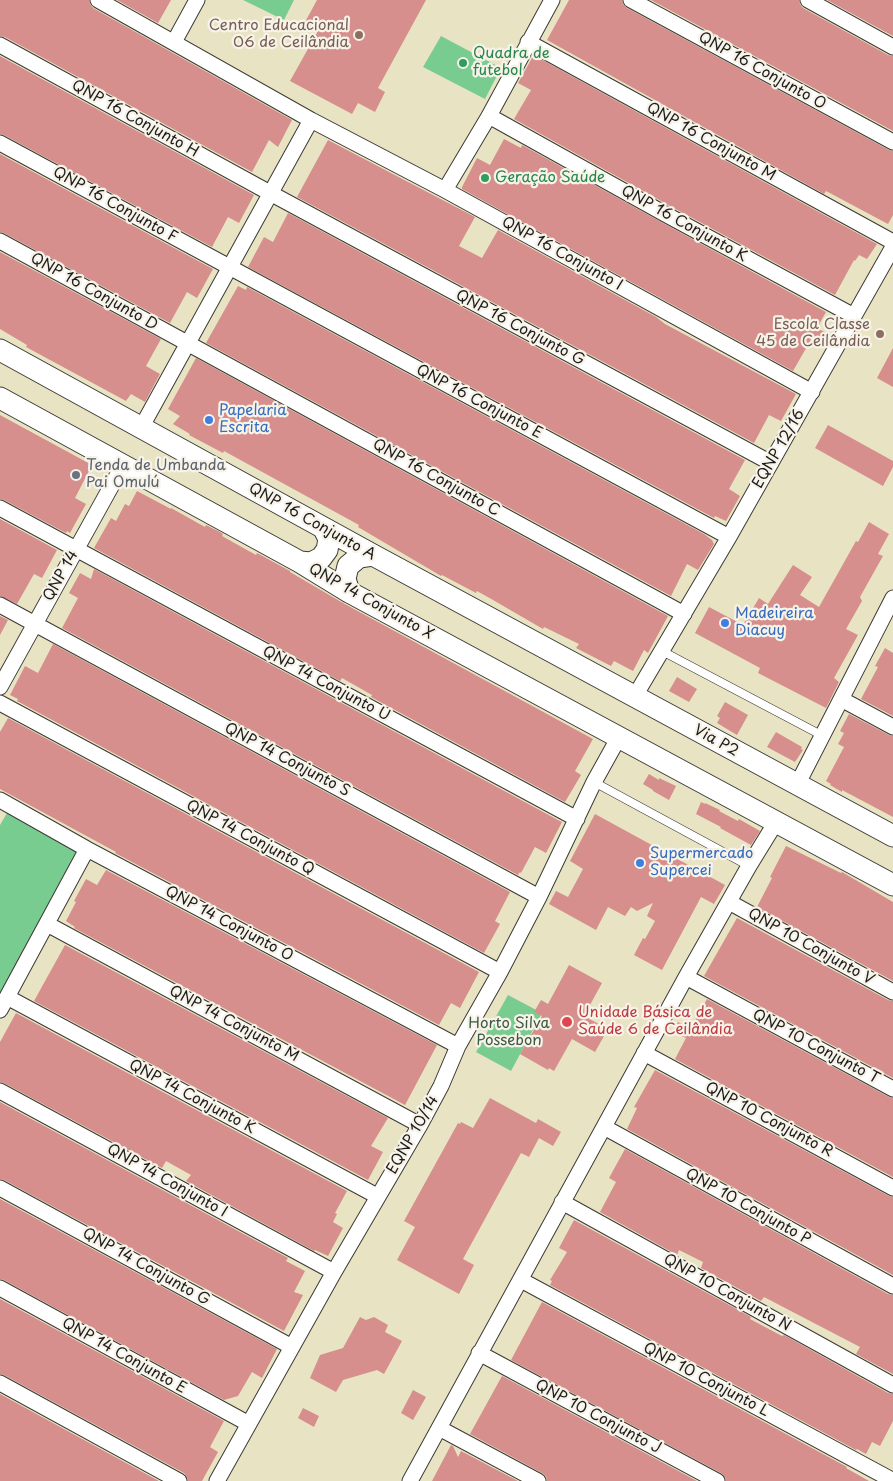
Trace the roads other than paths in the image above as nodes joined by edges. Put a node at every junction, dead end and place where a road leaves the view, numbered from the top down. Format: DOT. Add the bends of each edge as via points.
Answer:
graph roads {
  1 [pos="98,0"];
  2 [pos="197,0"];
  3 [pos="552,0"];
  4 [pos="631,0"];
  5 [pos="808,0"];
  6 [pos="174,42"];
  7 [pos="528,42"];
  8 [pos="0,45"];
  9 [pos="893,47"];
  10 [pos="489,116"];
  11 [pos="311,120"];
  12 [pos="893,142"];
  13 [pos="0,143"];
  14 [pos="445,190"];
  15 [pos="270,193"];
  16 [pos="0,241"];
  17 [pos="893,242"];
  18 [pos="893,247"];
  19 [pos="229,268"];
  20 [pos="854,316"];
  21 [pos="187,343"];
  22 [pos="0,350"];
  23 [pos="812,392"];
  24 [pos="0,398"];
  25 [pos="141,428"];
  26 [pos="771,463"];
  27 [pos="123,465"];
  28 [pos="0,508"];
  29 [pos="324,529"];
  30 [pos="729,537"];
  31 [pos="76,549"];
  32 [pos="372,555"];
  33 [pos="300,562"];
  34 [pos="349,592"];
  35 [pos="893,598"];
  36 [pos="0,605"];
  37 [pos="684,614"];
  38 [pos="35,624"];
  39 [pos="886,626"];
  40 [pos="662,651"];
  41 [pos="0,687"];
  42 [pos="635,696"];
  43 [pos="841,699"];
  44 [pos="0,703"];
  45 [pos="893,727"];
  46 [pos="619,736"];
  47 [pos="823,736"];
  48 [pos="594,782"];
  49 [pos="798,785"];
  50 [pos="0,800"];
  51 [pos="577,819"];
  52 [pos="776,822"];
  53 [pos="893,836"];
  54 [pos="87,849"];
  55 [pos="749,866"];
  56 [pos="893,885"];
  57 [pos="539,897"];
  58 [pos="729,902"];
  59 [pos="47,924"];
  60 [pos="500,972"];
  61 [pos="686,977"];
  62 [pos="893,992"];
  63 [pos="4,1004"];
  64 [pos="458,1046"];
  65 [pos="644,1053"];
  66 [pos="893,1089"];
  67 [pos="0,1091"];
  68 [pos="420,1125"];
  69 [pos="604,1127"];
  70 [pos="0,1188"];
  71 [pos="893,1188"];
  72 [pos="377,1196"];
  73 [pos="562,1202"];
  74 [pos="334,1272"];
  75 [pos="521,1280"];
  76 [pos="893,1286"];
  77 [pos="0,1288"];
  78 [pos="292,1347"];
  79 [pos="480,1353"];
  80 [pos="0,1384"];
  81 [pos="893,1384"];
  82 [pos="249,1424"];
  83 [pos="439,1428"];
  84 [pos="891,1478"];
  85 [pos="179,1481"];
  86 [pos="217,1481"];
  87 [pos="410,1481"];
  88 [pos="538,1481"];
  89 [pos="717,1481"];
  1 -- 6 [label="street, QNP 16 Conjunto I"];
  2 -- 6 [label="street"];
  3 -- 7 [label="street"];
  4 -- 12 [label="street, QNP 16 Conjunto O"];
  5 -- 9 [label="street"];
  6 -- 11 [label="street, QNP 16 Conjunto I"];
  7 -- 10 [label="street"];
  7 -- 17 [label="street, QNP 16 Conjunto M"];
  8 -- 15 [label="street, QNP 16 Conjunto H"];
  10 -- 14 [label="street"];
  10 -- 20 [label="street, QNP 16 Conjunto K"];
  11 -- 14 [label="street, QNP 16 Conjunto I"];
  11 -- 15 [label="street"];
  13 -- 19 [label="street, QNP 16 Conjunto F"];
  14 -- 23 [label="street, QNP 16 Conjunto I"];
  15 -- 19 [label="street"];
  15 -- 26 [label="street, QNP 16 Conjunto G"];
  16 -- 21 [label="street, QNP 16 Conjunto D"];
  18 -- 20 [label="street, EQNP 12/16"];
  19 -- 21 [label="street"];
  19 -- 30 [label="street, QNP 16 Conjunto E"];
  20 -- 23 [label="street, EQNP 12/16"];
  21 -- 25 [label="street"];
  21 -- 37 [label="street, QNP 16 Conjunto C"];
  22 -- 25 [label="street, QNP 16 Conjunto A"];
  23 -- 26 [label="street, EQNP 12/16"];
  24 -- 27 [label="street, QNP 14 Conjunto X"];
  25 -- 29 [label="street, QNP 16 Conjunto A"];
  26 -- 30 [label="street, EQNP 12/16"];
  27 -- 31 [label="street, QNP 14"];
  27 -- 33 [label="street, QNP 14 Conjunto X"];
  28 -- 31 [label="street, QNP 14 Conjunto U"];
  29 -- 32 [label="street, QNP 16 Conjunto A"];
  29 -- 33 [label="street" via="329,539 327,550 311,563"];
  30 -- 37 [label="street, EQNP 12/16"];
  31 -- 38 [label="street, QNP 14"];
  31 -- 51 [label="street, QNP 14 Conjunto U"];
  32 -- 34 [label="street" via="359,557 348,566 345,579"];
  32 -- 42 [label="street, QNP 16 Conjunto A"];
  33 -- 34 [label="street, QNP 14 Conjunto X"];
  34 -- 46 [label="street, QNP 14 Conjunto X"];
  35 -- 39 [label="street"];
  36 -- 38 [label="street, QNP 14 Conjunto S"];
  37 -- 40 [label="street, EQNP 12/16"];
  38 -- 41 [label="street, QNP 14"];
  38 -- 57 [label="street, QNP 14 Conjunto S"];
  39 -- 43 [label="street"];
  40 -- 42 [label="street, EQNP 12/16"];
  40 -- 47 [label="lane"];
  42 -- 49 [label="street, Via P2"];
  43 -- 45 [label="street"];
  43 -- 47 [label="street"];
  44 -- 60 [label="street, QNP 14 Conjunto Q"];
  46 -- 48 [label="street, EQNP 10/14"];
  46 -- 52 [label="street"];
  47 -- 49 [label="street"];
  48 -- 51 [label="street, EQNP 10/14"];
  48 -- 55 [label="lane"];
  49 -- 53 [label="street, Via P2"];
  50 -- 54 [label="street, QNP 14 Conjunto O"];
  51 -- 57 [label="street, EQNP 10/14"];
  52 -- 55 [label="street"];
  52 -- 56 [label="street"];
  54 -- 59 [label="street"];
  54 -- 64 [label="street, QNP 14 Conjunto O"];
  55 -- 58 [label="street"];
  57 -- 60 [label="street, EQNP 10/14"];
  58 -- 61 [label="street"];
  58 -- 62 [label="street, QNP 10 Conjunto V"];
  59 -- 63 [label="street"];
  59 -- 68 [label="street, QNP 14 Conjunto M"];
  60 -- 64 [label="street, EQNP 10/14"];
  61 -- 65 [label="street"];
  61 -- 66 [label="street, QNP 10 Conjunto T"];
  63 -- 72 [label="street, QNP 14 Conjunto K"];
  64 -- 68 [label="street, EQNP 10/14"];
  65 -- 69 [label="street"];
  65 -- 71 [label="street, QNP 10 Conjunto R"];
  67 -- 74 [label="street, QNP 14 Conjunto I"];
  68 -- 72 [label="street, EQNP 10/14"];
  69 -- 73 [label="street"];
  69 -- 76 [label="street, QNP 10 Conjunto P"];
  70 -- 78 [label="street, QNP 14 Conjunto G"];
  72 -- 74 [label="street, EQNP 10/14"];
  73 -- 75 [label="street"];
  73 -- 81 [label="street, QNP 10 Conjunto N"];
  74 -- 78 [label="street, EQNP 10/14"];
  75 -- 79 [label="street"];
  75 -- 84 [label="street, QNP 10 Conjunto L"];
  77 -- 82 [label="street, QNP 14 Conjunto E"];
  78 -- 82 [label="street, EQNP 10/14"];
  79 -- 83 [label="street"];
  79 -- 89 [label="street, QNP 10 Conjunto J"];
  80 -- 85 [label="street"];
  82 -- 86 [label="street, EQNP 10/14"];
  83 -- 87 [label="street"];
  83 -- 88 [label="street"];
}
